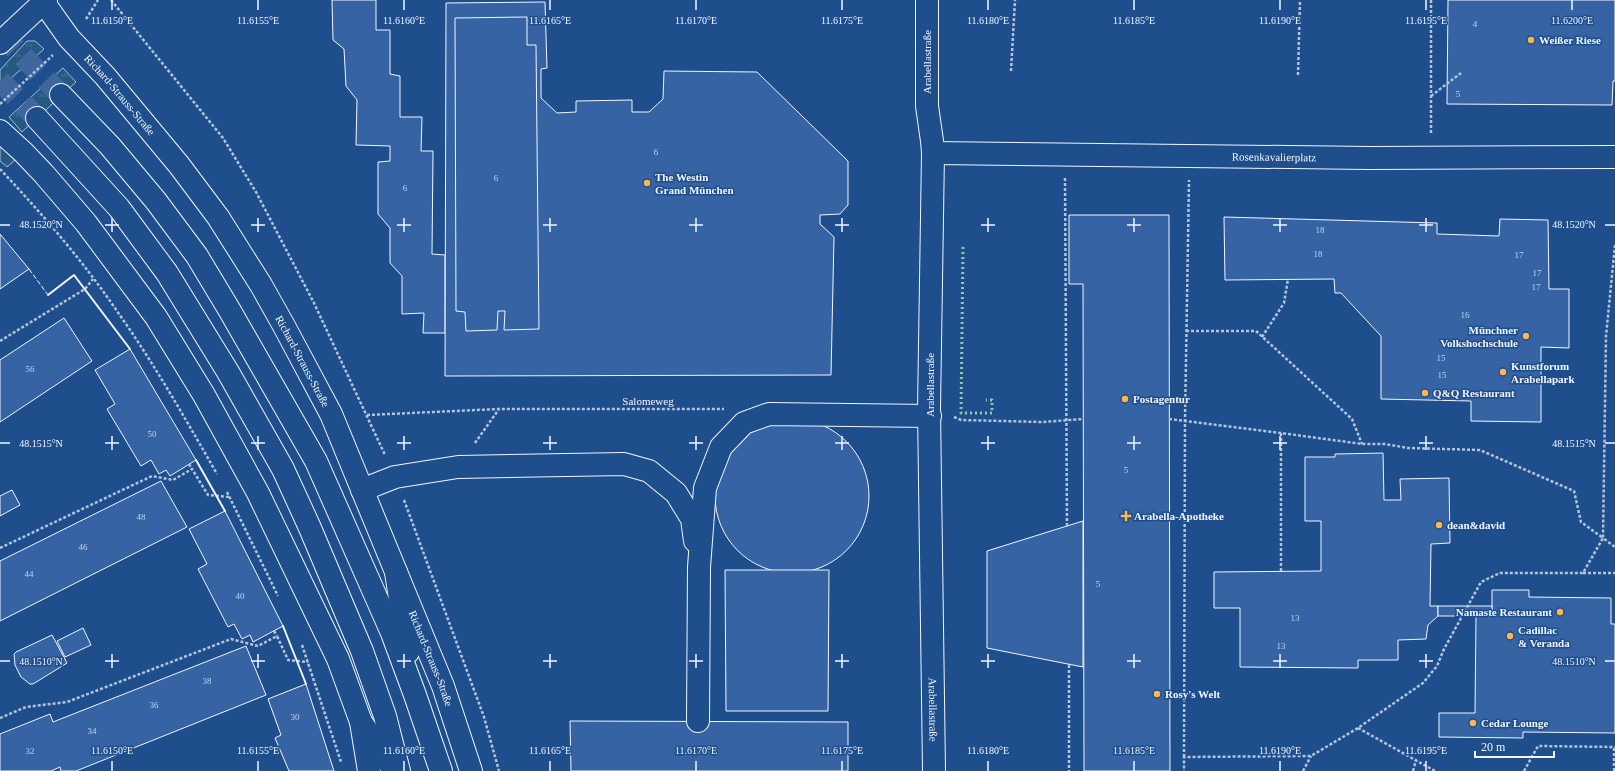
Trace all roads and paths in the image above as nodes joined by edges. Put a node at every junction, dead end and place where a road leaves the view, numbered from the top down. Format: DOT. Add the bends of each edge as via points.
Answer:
graph roads {
  1 [pos="927,0"];
  2 [pos="1014,0"];
  3 [pos="1300,0"];
  4 [pos="1431,0"];
  5 [pos="44,1"];
  6 [pos="0,43"];
  7 [pos="1011,71"];
  8 [pos="1461,73"];
  9 [pos="1298,75"];
  10 [pos="61,95"];
  11 [pos="1431,96"];
  12 [pos="37,118"];
  13 [pos="0,131"];
  14 [pos="933,153"];
  15 [pos="1190,157"];
  16 [pos="1615,157"];
  17 [pos="1432,158"];
  18 [pos="0,169"];
  19 [pos="1065,201"];
  20 [pos="1615,245"];
  21 [pos="93,278"];
  22 [pos="1288,279"];
  23 [pos="1186,331"];
  24 [pos="1262,337"];
  25 [pos="0,342"];
  26 [pos="499,409"];
  27 [pos="730,409"];
  28 [pos="930,412"];
  29 [pos="367,415"];
  30 [pos="1067,420"];
  31 [pos="1083,420"];
  32 [pos="1169,420"];
  33 [pos="1185,420"];
  34 [pos="1281,433"];
  35 [pos="1362,444"];
  36 [pos="189,464"];
  37 [pos="458,468"];
  38 [pos="192,469"];
  39 [pos="221,481"];
  40 [pos="225,488"];
  41 [pos="362,490"];
  42 [pos="230,497"];
  43 [pos="1067,526"];
  44 [pos="1603,538"];
  45 [pos="1615,547"];
  46 [pos="0,548"];
  47 [pos="698,567"];
  48 [pos="1282,571"];
  49 [pos="396,572"];
  50 [pos="1583,573"];
  51 [pos="1615,573"];
  52 [pos="282,603"];
  53 [pos="274,631"];
  54 [pos="277,636"];
  55 [pos="299,638"];
  56 [pos="308,662"];
  57 [pos="1069,665"];
  58 [pos="415,695"];
  59 [pos="0,718"];
  60 [pos="698,721"];
  61 [pos="361,722"];
  62 [pos="1358,728"];
  63 [pos="1615,747"];
  64 [pos="1311,756"];
  65 [pos="1184,757"];
  66 [pos="1416,760"];
  67 [pos="342,764"];
  68 [pos="369,771"];
  69 [pos="395,771"];
  70 [pos="399,771"];
  71 [pos="441,771"];
  72 [pos="471,771"];
  73 [pos="934,771"];
  74 [pos="1069,771"];
  75 [pos="1184,771"];
  76 [pos="1304,771"];
  77 [pos="1413,771"];
  78 [pos="1436,771"];
  79 [pos="1524,771"];
  80 [pos="1614,771"];
  1 -- 14 [label="main road, Arabellastraße" via="927,106"];
  2 -- 7 [label="path"];
  3 -- 9 [label="path"];
  4 -- 11 [label="path"];
  5 -- 6 [label="main road"];
  5 -- 41 [label="main road, Richard-Strauss-Straße" via="69,38 179,165 218,217 261,285 308,369 331,414"];
  8 -- 11 [label="path"];
  10 -- 58 [label="main road" via="110,146 156,201 196,256 230,311 316,460 372,586"];
  11 -- 17 [label="path"];
  12 -- 70 [label="main road" via="119,208 167,273 228,372 283,469 362,651 385,716"];
  13 -- 61 [label="main road" via="44,174 86,223 156,317 193,375 261,500 338,659"];
  14 -- 15 [label="main road, Rosenkavalierplatz"];
  14 -- 28 [label="main road, Arabellastraße"];
  15 -- 17 [label="main road, Rosenkavalierplatz"];
  15 -- 23 [label="path"];
  16 -- 17 [label="main road, Rosenkavalierplatz"];
  18 -- 21 [label="path"];
  19 -- 30 [label="path"];
  20 -- 44 [label="path" via="1606,336"];
  21 -- 25 [label="path" via="85,289"];
  21 -- 39 [label="path" via="165,384"];
  22 -- 24 [label="path" via="1284,303"];
  23 -- 24 [label="path" via="1256,331"];
  23 -- 33 [label="path"];
  24 -- 35 [label="path" via="1352,420"];
  26 -- 27 [label="path, Salomeweg"];
  26 -- 29 [label="path, Salomeweg"];
  26 -- 37 [label="path"];
  28 -- 30 [label="path" via="961,420"];
  28 -- 47 [label="main road" via="769,414 744,423 721,447 705,488"];
  28 -- 73 [label="main road, Arabellastraße"];
  30 -- 31 [label="path"];
  30 -- 43 [label="path"];
  32 -- 33 [label="path"];
  33 -- 34 [label="path"];
  33 -- 65 [label="path"];
  34 -- 35 [label="path"];
  34 -- 48 [label="path"];
  35 -- 44 [label="path" via="1480,450 1574,492 1581,522"];
  36 -- 38 [label="path"];
  37 -- 41 [label="main road" via="395,477"];
  37 -- 47 [label="main road" via="624,464 650,470 676,493 692,519"];
  38 -- 42 [label="path" via="208,495"];
  38 -- 46 [label="path" via="173,480 152,476"];
  40 -- 42 [label="path"];
  41 -- 49 [label="main road, Richard-Strauss-Straße"];
  42 -- 52 [label="path"];
  44 -- 45 [label="path"];
  44 -- 50 [label="path"];
  47 -- 60 [label="main road"];
  49 -- 58 [label="main road"];
  49 -- 72 [label="main road, Richard-Strauss-Straße" via="443,686"];
  50 -- 51 [label="path"];
  50 -- 62 [label="path" via="1500,573 1481,582 1437,666 1423,683"];
  53 -- 54 [label="path"];
  54 -- 56 [label="path" via="288,660"];
  54 -- 59 [label="path" via="258,646 231,639 67,702 26,707"];
  55 -- 56 [label="path"];
  56 -- 67 [label="path"];
  57 -- 74 [label="path"];
  58 -- 71 [label="main road"];
  61 -- 68 [label="main road"];
  61 -- 69 [label="main road"];
  62 -- 64 [label="path"];
  62 -- 66 [label="path"];
  63 -- 79 [label="path" via="1538,746"];
  63 -- 80 [label="path"];
  64 -- 65 [label="path"];
  64 -- 76 [label="path"];
  65 -- 75 [label="path"];
  66 -- 77 [label="path"];
  66 -- 78 [label="path"];
}
